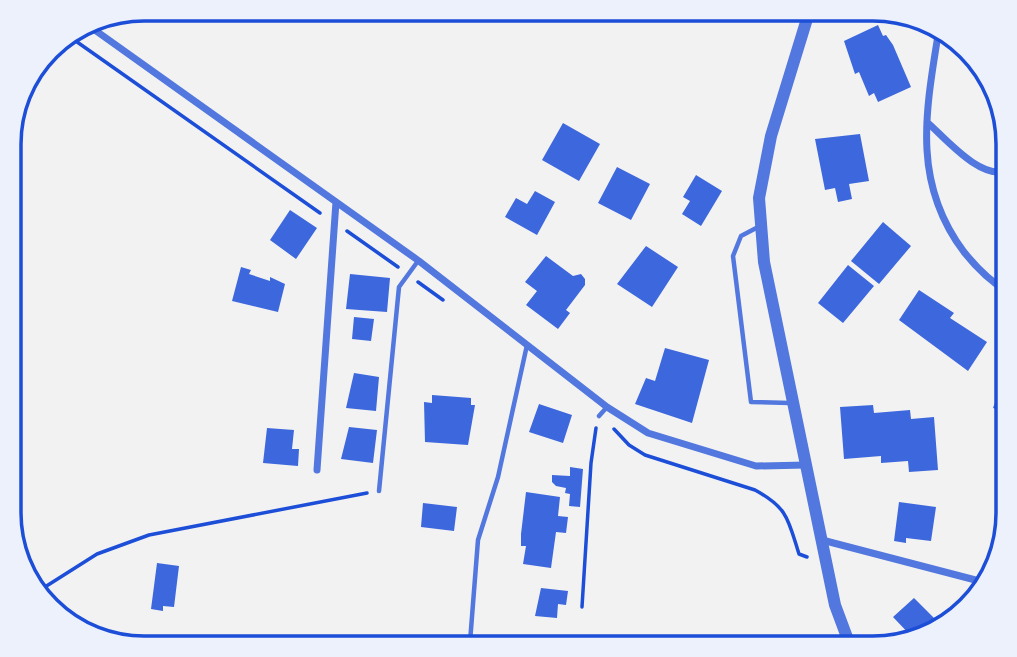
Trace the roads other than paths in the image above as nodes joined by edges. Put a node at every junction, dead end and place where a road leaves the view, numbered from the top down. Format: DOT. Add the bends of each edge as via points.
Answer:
graph roads {
  1 [pos="806,21"];
  2 [pos="96,31"];
  3 [pos="938,40"];
  4 [pos="927,122"];
  5 [pos="996,171"];
  6 [pos="336,202"];
  7 [pos="761,225"];
  8 [pos="419,261"];
  9 [pos="996,283"];
  10 [pos="527,345"];
  11 [pos="793,403"];
  12 [pos="607,407"];
  13 [pos="599,416"];
  14 [pos="806,465"];
  15 [pos="317,470"];
  16 [pos="379,491"];
  17 [pos="822,540"];
  18 [pos="976,580"];
  19 [pos="470,636"];
  20 [pos="847,636"];
  1 -- 7 [label="street" via="771,136 759,198"];
  2 -- 6 [label="street"];
  3 -- 4 [label="street"];
  4 -- 5 [label="street" via="978,168"];
  4 -- 9 [label="street" via="926,165 935,202 951,234 976,267"];
  6 -- 8 [label="street"];
  6 -- 15 [label="street"];
  7 -- 11 [label="street" via="764,262"];
  7 -- 11 [label="lane" via="741,236 733,256 751,402"];
  8 -- 10 [label="street"];
  8 -- 16 [label="lane" via="399,287"];
  10 -- 12 [label="street"];
  10 -- 19 [label="lane" via="498,477 478,540"];
  11 -- 14 [label="street"];
  12 -- 13 [label="lane"];
  12 -- 14 [label="street" via="648,433 756,466"];
  14 -- 17 [label="street"];
  17 -- 18 [label="street"];
  17 -- 20 [label="street"];
}
